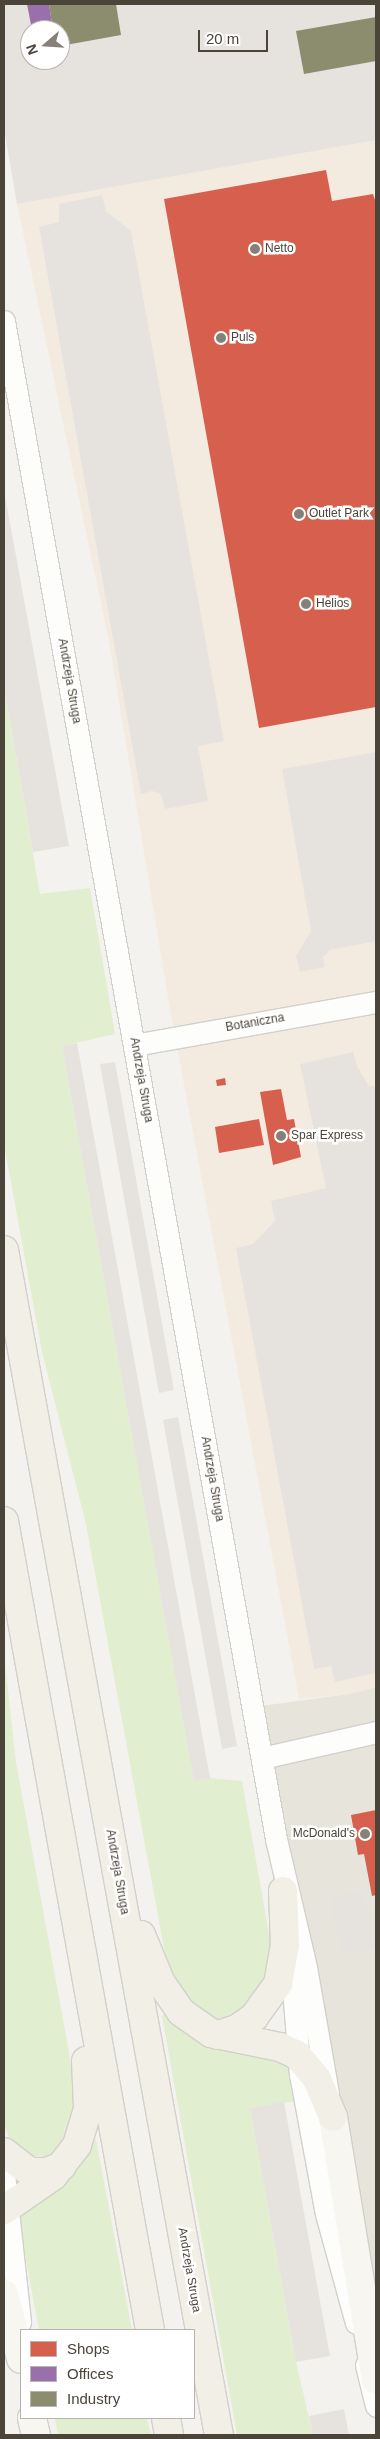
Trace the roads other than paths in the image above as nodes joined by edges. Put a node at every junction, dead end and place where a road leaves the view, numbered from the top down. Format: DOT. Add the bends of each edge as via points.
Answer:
graph roads {
  1 [pos="4,322"];
  2 [pos="376,1002"];
  3 [pos="134,1045"];
  4 [pos="4,1250"];
  5 [pos="4,1521"];
  6 [pos="376,1732"];
  7 [pos="262,1758"];
  8 [pos="97,1761"];
  9 [pos="56,1814"];
  10 [pos="276,1839"];
  11 [pos="282,1892"];
  12 [pos="218,2035"];
  13 [pos="297,2055"];
  14 [pos="333,2117"];
  15 [pos="4,2152"];
  16 [pos="64,2165"];
  17 [pos="4,2174"];
  18 [pos="6,2208"];
  19 [pos="4,2294"];
  20 [pos="150,2329"];
  21 [pos="20,2336"];
  22 [pos="20,2355"];
  23 [pos="376,2378"];
  24 [pos="376,2406"];
  25 [pos="32,2419"];
  26 [pos="166,2419"];
  27 [pos="36,2435"];
  28 [pos="169,2435"];
  29 [pos="219,2435"];
  1 -- 3 [label="street, Andrzeja Struga"];
  2 -- 3 [label="street, Botaniczna"];
  3 -- 7 [label="street, Andrzeja Struga"];
  4 -- 8 [label="main road, Andrzeja Struga"];
  5 -- 9 [label="main road"];
  6 -- 7 [label="street"];
  7 -- 10 [label="street, Andrzeja Struga"];
  8 -- 12 [label="main road" via="135,1916 152,1965 181,2012 205,2030"];
  8 -- 29 [label="main road, Andrzeja Struga"];
  9 -- 16 [label="main road" via="89,2089 81,2135"];
  9 -- 20 [label="main road"];
  10 -- 11 [label="street, Andrzeja Struga"];
  10 -- 14 [label="street, Andrzeja Struga" via="306,1967"];
  11 -- 12 [label="main road" via="285,1946 278,1984 254,2017"];
  11 -- 13 [label="street, Andrzeja Struga"];
  12 -- 13 [label="main road" via="280,2047"];
  13 -- 14 [label="main road" via="317,2079"];
  13 -- 24 [label="street, Andrzeja Struga" via="326,2214"];
  14 -- 23 [label="street, Andrzeja Struga"];
  15 -- 16 [label="main road" via="20,2167 36,2173"];
  16 -- 18 [label="main road"];
  17 -- 18 [label="street"];
  18 -- 21 [label="street"];
  19 -- 22 [label="street"];
  25 -- 27 [label="street"];
  26 -- 28 [label="main road"];
}
